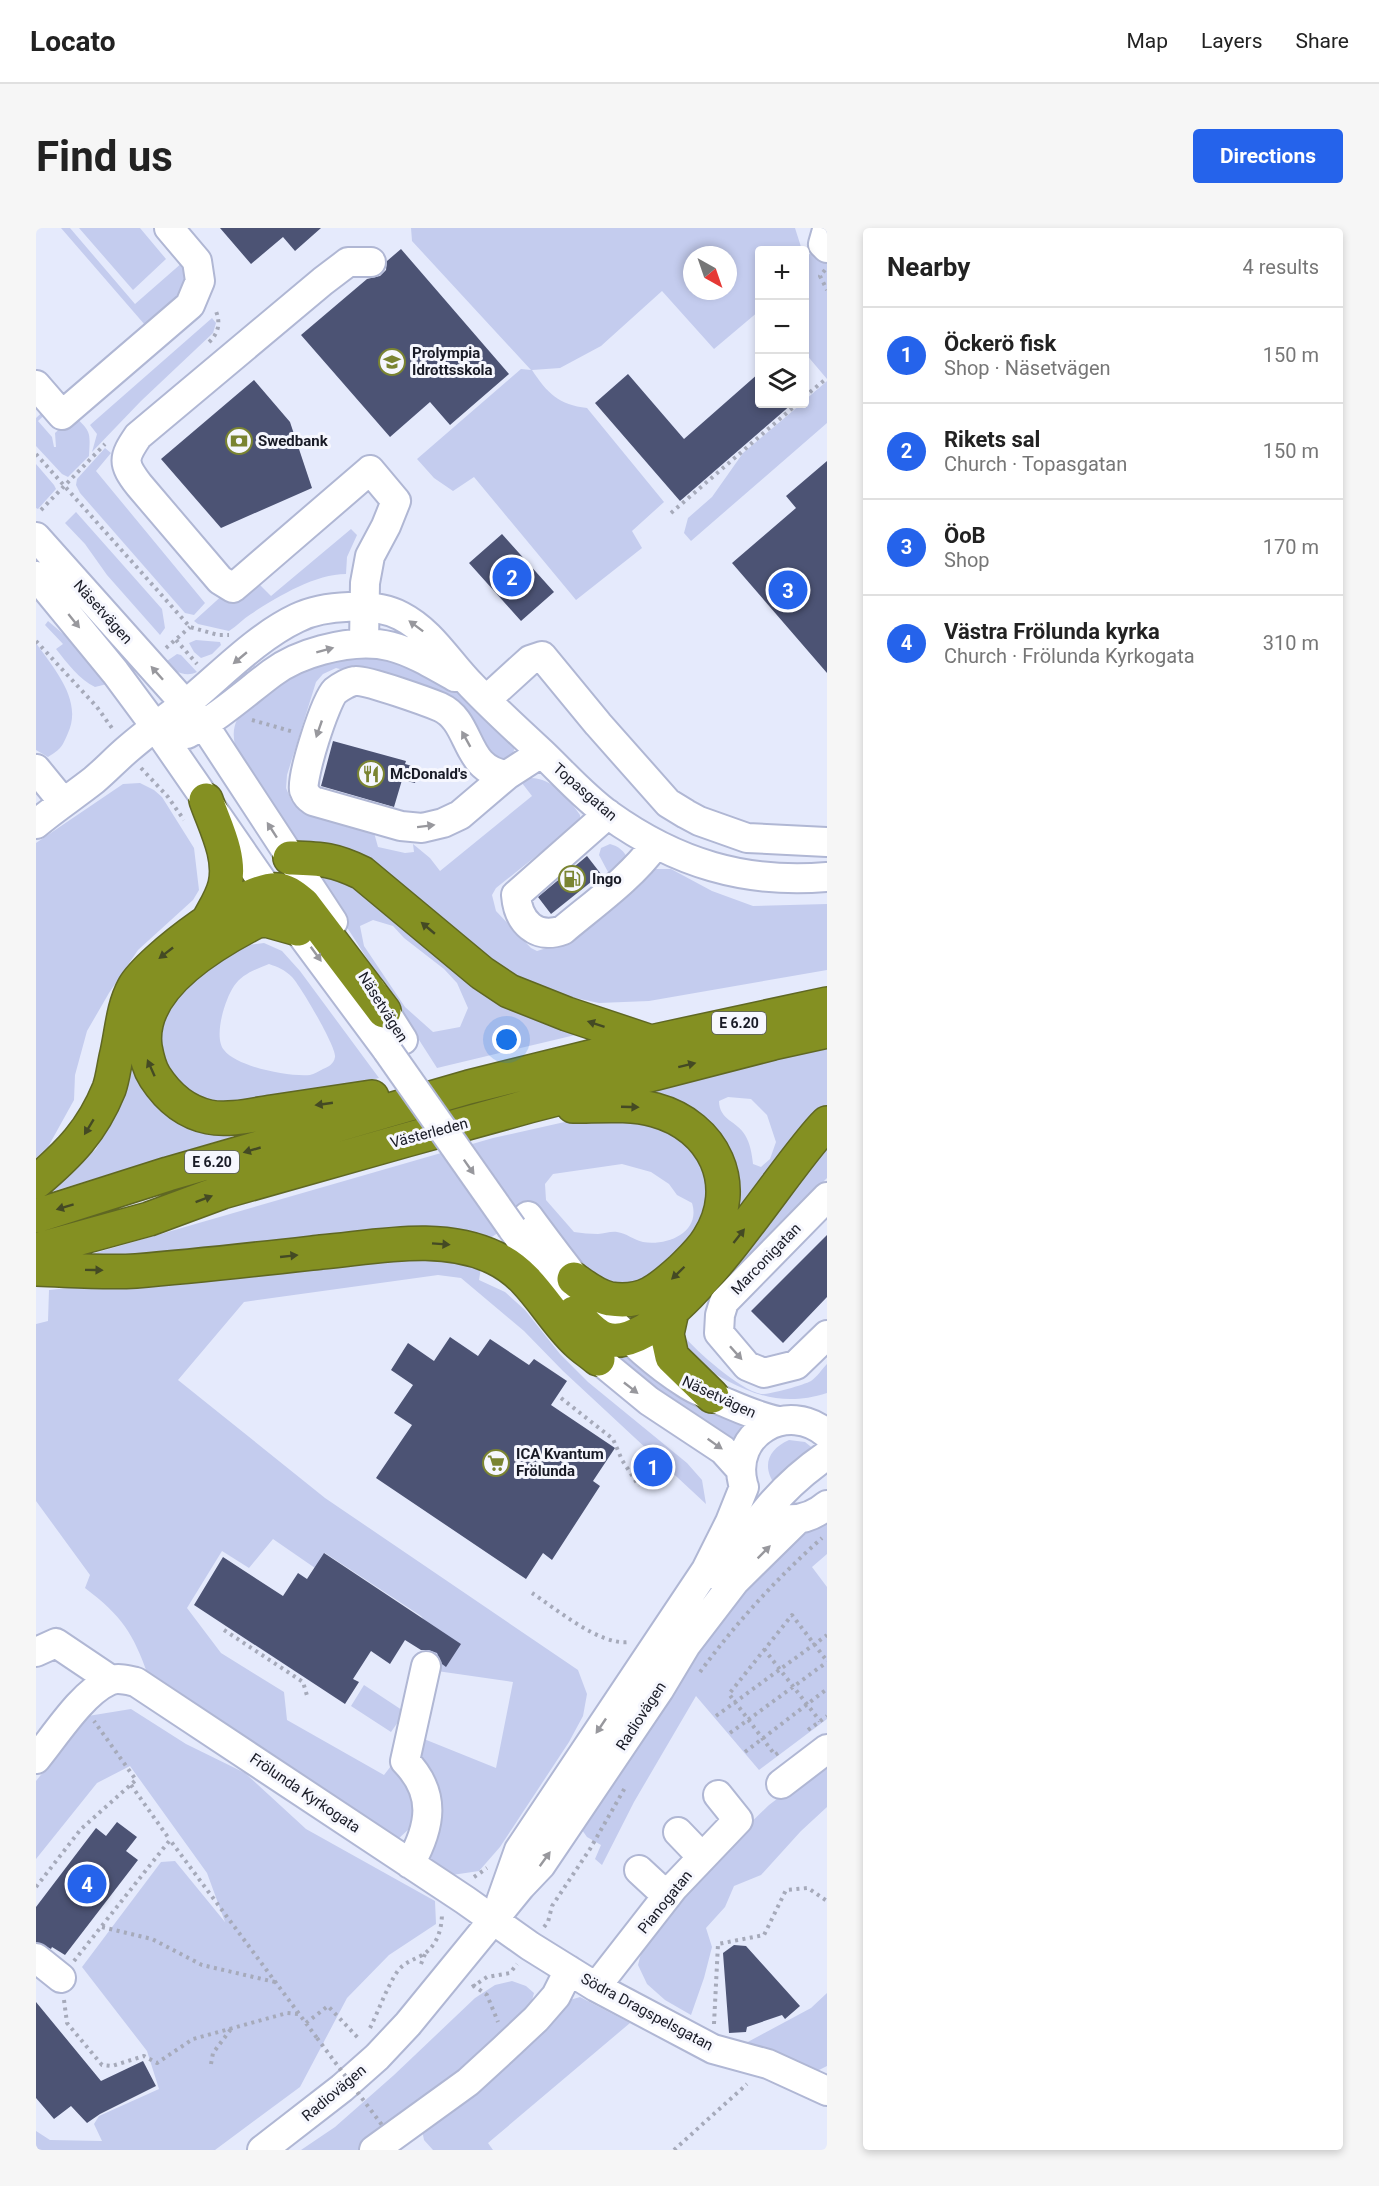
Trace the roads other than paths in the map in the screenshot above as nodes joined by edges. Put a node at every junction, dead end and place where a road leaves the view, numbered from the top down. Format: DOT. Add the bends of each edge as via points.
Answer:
graph roads {
  1 [pos="169,228"];
  2 [pos="371,262"];
  3 [pos="36,385"];
  4 [pos="38,524"];
  5 [pos="36,576"];
  6 [pos="364,608"];
  7 [pos="364,643"];
  8 [pos="478,692"];
  9 [pos="185,704"];
  10 [pos="204,725"];
  11 [pos="162,735"];
  12 [pos="542,753"];
  13 [pos="36,769"];
  14 [pos="507,775"];
  15 [pos="206,800"];
  16 [pos="63,802"];
  17 [pos="608,814"];
  18 [pos="36,824"];
  19 [pos="827,842"];
  20 [pos="655,845"];
  21 [pos="290,858"];
  22 [pos="827,877"];
  23 [pos="269,891"];
  24 [pos="207,923"];
  25 [pos="298,929"];
  26 [pos="827,1004"];
  27 [pos="384,1011"];
  28 [pos="827,1031"];
  29 [pos="651,1042"];
  30 [pos="395,1045"];
  31 [pos="469,1087"];
  32 [pos="529,1106"];
  33 [pos="827,1123"];
  34 [pos="36,1182"];
  35 [pos="827,1197"];
  36 [pos="36,1216"];
  37 [pos="36,1250"];
  38 [pos="36,1269"];
  39 [pos="572,1294"];
  40 [pos="672,1311"];
  41 [pos="827,1335"];
  42 [pos="629,1339"];
  43 [pos="598,1359"];
  44 [pos="712,1396"];
  45 [pos="827,1410"];
  46 [pos="786,1420"];
  47 [pos="827,1434"];
  48 [pos="827,1455"];
  49 [pos="743,1478"];
  50 [pos="827,1505"];
  51 [pos="764,1512"];
  52 [pos="797,1520"];
  53 [pos="712,1593"];
  54 [pos="687,1645"];
  55 [pos="36,1652"];
  56 [pos="426,1666"];
  57 [pos="634,1678"];
  58 [pos="111,1680"];
  59 [pos="45,1730"];
  60 [pos="827,1749"];
  61 [pos="36,1759"];
  62 [pos="781,1784"];
  63 [pos="718,1795"];
  64 [pos="678,1832"];
  65 [pos="702,1857"];
  66 [pos="410,1863"];
  67 [pos="639,1870"];
  68 [pos="667,1896"];
  69 [pos="494,1920"];
  70 [pos="36,1958"];
  71 [pos="569,1970"];
  72 [pos="61,1978"];
  73 [pos="596,1987"];
  74 [pos="827,2091"];
  75 [pos="378,2137"];
  76 [pos="262,2150"];
  1 -- 3 [label="street" via="197,261 200,281 190,304 62,415"];
  2 -- 6 [label="street" via="348,262 323,281 138,436 125,460 139,484 220,580 233,588 370,470 396,501 370,556"];
  9 -- 4 [label="street, Näsetvägen, one-way"];
  5 -- 11 [label="street, Näsetvägen, one-way"];
  6 -- 7 [label="street"];
  8 -- 6 [label="street, Topasgatan, one-way" via="418,626 388,610"];
  6 -- 9 [label="street, Topasgatan, one-way" via="320,610 298,617 274,631"];
  7 -- 8 [label="street, Topasgatan" via="381,643 425,659"];
  10 -- 7 [label="street, Topasgatan, one-way" via="297,657"];
  8 -- 12 [label="street, Topasgatan"];
  8 -- 19 [label="street" via="542,656 668,803 699,821 747,838"];
  9 -- 10 [label="street, Näsetvägen"];
  9 -- 11 [label="street, Topasgatan"];
  10 -- 11 [label="street, Topasgatan"];
  21 -- 10 [label="street, Näsetvägen, one-way"];
  11 -- 15 [label="street, Näsetvägen"];
  11 -- 16 [label="street"];
  12 -- 14 [label="street"];
  12 -- 17 [label="street, Topasgatan"];
  13 -- 16 [label="street"];
  14 -- 14 [label="street, one-way" via="486,769 453,717 442,708 356,681 335,691 327,705 305,772 304,788 313,801 401,826 422,828 443,824 460,815"];
  15 -- 23 [label="street, Näsetvägen"];
  15 -- 24 [label="highway" via="226,869 225,885"];
  16 -- 18 [label="street"];
  17 -- 20 [label="street, Topasgatan"];
  17 -- 20 [label="street" via="516,895 522,918 538,932 552,934 563,930 627,876"];
  20 -- 22 [label="street, Topasgatan" via="737,874 765,878"];
  21 -- 27 [label="street, Näsetvägen" via="332,920"];
  29 -- 21 [label="highway, one-way" via="509,991 362,873 340,862"];
  23 -- 24 [label="highway" via="244,899"];
  23 -- 25 [label="street, Näsetvägen"];
  23 -- 27 [label="highway" via="278,890 303,903"];
  24 -- 34 [label="highway, one-way" via="163,955 135,986 127,1004 109,1088 88,1130"];
  25 -- 30 [label="street, Näsetvägen, one-way"];
  31 -- 25 [label="highway, one-way" via="226,1117 210,1117 185,1109 171,1097 152,1072 145,1048 147,1020 156,997 198,958 257,921"];
  26 -- 29 [label="highway, E 6.20"];
  27 -- 30 [label="street, Näsetvägen"];
  32 -- 28 [label="highway, Västerleden / E 6.20, one-way"];
  29 -- 31 [label="highway, E 6.20"];
  30 -- 39 [label="street, Näsetvägen, bridge"];
  31 -- 36 [label="highway, E 6.20, one-way"];
  37 -- 32 [label="highway, Västerleden / E 6.20, one-way" via="149,1219 222,1192"];
  32 -- 39 [label="highway, one-way" via="638,1107 665,1113 703,1138 715,1154 722,1176 720,1212 710,1237 701,1251 658,1290 634,1299"];
  40 -- 33 [label="highway, one-way" via="718,1263"];
  35 -- 41 [label="street, Marconigatan, one-way" via="724,1302 719,1334 747,1366 764,1373 796,1365"];
  38 -- 43 [label="highway, one-way" via="133,1271 384,1246 452,1245 488,1255 512,1268 576,1342"];
  39 -- 42 [label="highway" via="594,1333 606,1339"];
  39 -- 43 [label="street, Näsetvägen" via="578,1330"];
  40 -- 42 [label="highway"];
  40 -- 44 [label="highway" via="667,1334 672,1357"];
  42 -- 44 [label="street, Näsetvägen" via="686,1384"];
  43 -- 49 [label="street, Näsetvägen, one-way" via="649,1401 723,1449"];
  44 -- 46 [label="street, Näsetvägen" via="758,1417"];
  45 -- 46 [label="street"];
  46 -- 47 [label="street, Näsetvägen" via="808,1422"];
  46 -- 49 [label="street, Radiovägen" via="766,1426 756,1434 745,1451"];
  48 -- 51 [label="street" via="786,1488"];
  49 -- 51 [label="street, Näsetvägen" via="749,1496"];
  49 -- 57 [label="street, Radiovägen" via="730,1522 706,1570"];
  50 -- 52 [label="street, Radiovägen"];
  51 -- 52 [label="street"];
  51 -- 53 [label="street"];
  54 -- 52 [label="street, Radiovägen, one-way" via="735,1581"];
  53 -- 54 [label="street"];
  53 -- 57 [label="street"];
  69 -- 54 [label="street, Radiovägen, one-way" via="541,1865"];
  55 -- 58 [label="street, Frölunda Kyrkogata" via="56,1643"];
  56 -- 66 [label="street" via="405,1761 426,1792 427,1810 423,1841"];
  57 -- 69 [label="street, Radiovägen, one-way" via="519,1850"];
  58 -- 59 [label="street"];
  58 -- 66 [label="street, Frölunda Kyrkogata" via="136,1682"];
  59 -- 61 [label="street"];
  60 -- 62 [label="street"];
  63 -- 65 [label="street, Pianogatan" via="738,1820"];
  64 -- 65 [label="street"];
  65 -- 68 [label="street, Pianogatan"];
  66 -- 69 [label="street, Frölunda Kyrkogata"];
  67 -- 68 [label="street"];
  68 -- 73 [label="street, Pianogatan"];
  69 -- 71 [label="street, Södra Dragspelsgatan"];
  69 -- 76 [label="street, Radiovägen" via="372,2062"];
  70 -- 72 [label="street"];
  71 -- 73 [label="street, Södra Dragspelsgatan"];
  71 -- 75 [label="street, Södra Dragspelsgatan" via="556,1996 536,2019 468,2082"];
  73 -- 74 [label="street, Södra Dragspelsgatan" via="713,2049 768,2064"];
}
